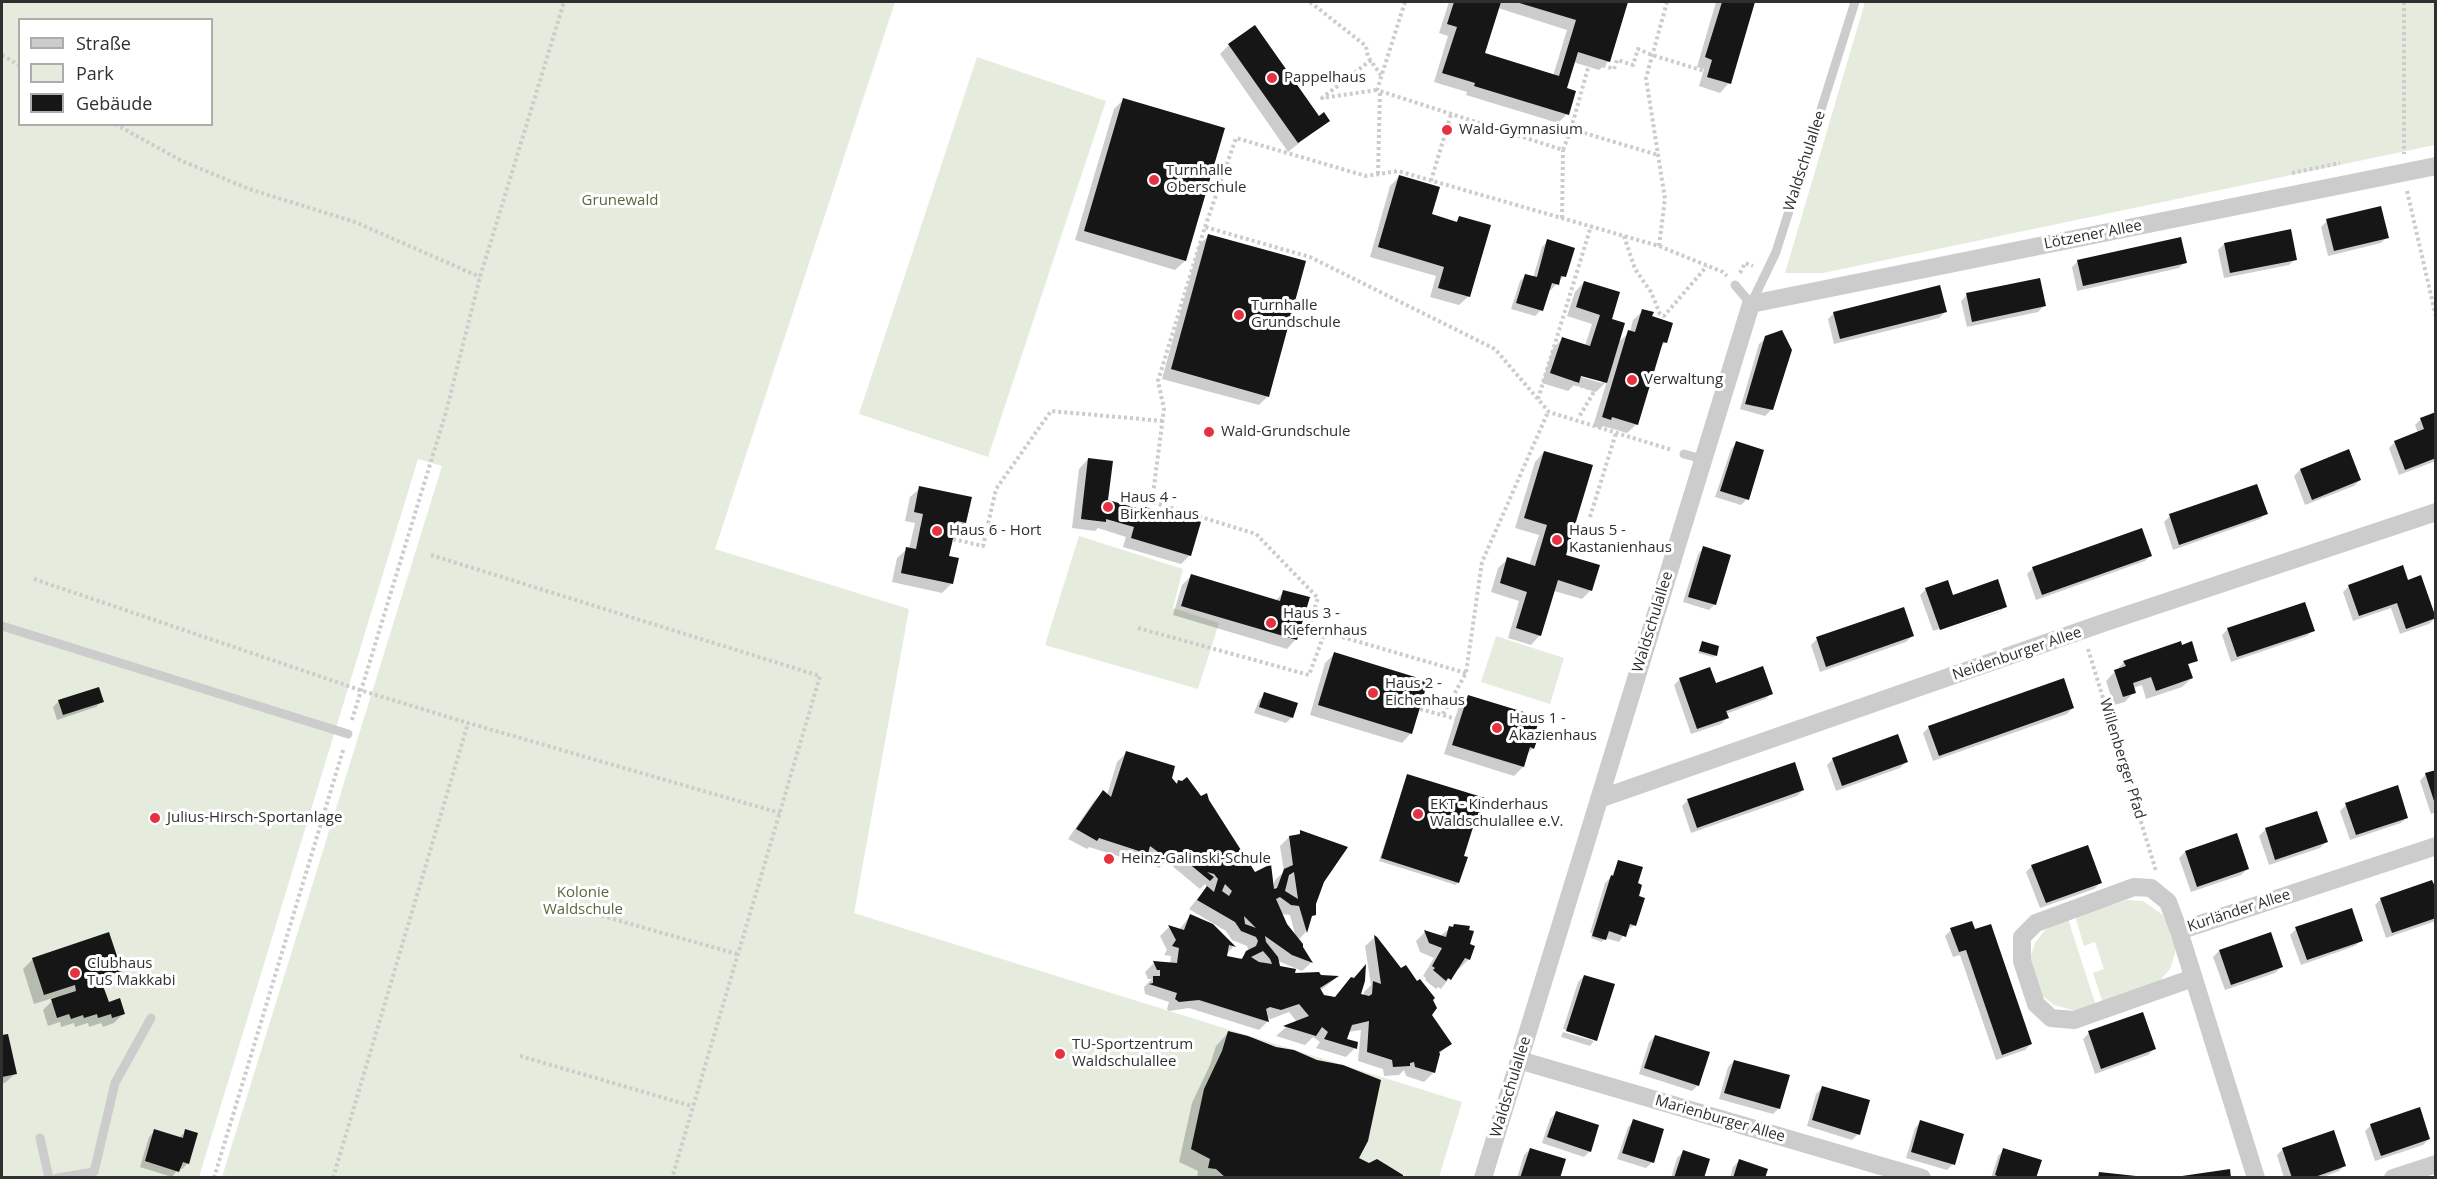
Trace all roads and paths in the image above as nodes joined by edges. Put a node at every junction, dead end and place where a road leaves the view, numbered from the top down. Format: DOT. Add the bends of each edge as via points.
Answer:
graph roads {
  1 [pos="564,2"];
  2 [pos="1310,2"];
  3 [pos="1405,2"];
  4 [pos="1667,2"];
  5 [pos="1856,2"];
  6 [pos="2404,2"];
  7 [pos="2,55"];
  8 [pos="1652,56"];
  9 [pos="1371,60"];
  10 [pos="18,65"];
  11 [pos="1704,71"];
  12 [pos="1382,75"];
  13 [pos="1378,91"];
  14 [pos="1451,114"];
  15 [pos="119,126"];
  16 [pos="1570,129"];
  17 [pos="1563,150"];
  18 [pos="1658,155"];
  19 [pos="2436,166"];
  20 [pos="2403,173"];
  21 [pos="1378,174"];
  22 [pos="1431,181"];
  23 [pos="1562,218"];
  24 [pos="1205,226"];
  25 [pos="1591,226"];
  26 [pos="1624,236"];
  27 [pos="1659,246"];
  28 [pos="1707,266"];
  29 [pos="480,277"];
  30 [pos="1735,285"];
  31 [pos="1751,304"];
  32 [pos="2436,317"];
  33 [pos="1546,375"];
  34 [pos="1538,400"];
  35 [pos="1549,412"];
  36 [pos="1579,417"];
  37 [pos="1163,421"];
  38 [pos="1616,433"];
  39 [pos="1693,457"];
  40 [pos="2436,512"];
  41 [pos="1590,517"];
  42 [pos="953,539"];
  43 [pos="431,555"];
  44 [pos="34,579"];
  45 [pos="2,626"];
  46 [pos="1138,628"];
  47 [pos="2082,631"];
  48 [pos="1325,632"];
  49 [pos="1466,673"];
  50 [pos="360,690"];
  51 [pos="1420,709"];
  52 [pos="1443,714"];
  53 [pos="1460,720"];
  54 [pos="468,723"];
  55 [pos="348,734"];
  56 [pos="1599,800"];
  57 [pos="780,813"];
  58 [pos="2436,846"];
  59 [pos="2151,888"];
  60 [pos="567,906"];
  61 [pos="2179,931"];
  62 [pos="738,954"];
  63 [pos="2193,978"];
  64 [pos="151,1018"];
  65 [pos="520,1056"];
  66 [pos="1519,1060"];
  67 [pos="693,1106"];
  68 [pos="40,1138"];
  69 [pos="2436,1164"];
  70 [pos="49,1178"];
  71 [pos="57,1178"];
  72 [pos="214,1178"];
  73 [pos="333,1178"];
  74 [pos="672,1178"];
  75 [pos="1483,1178"];
  76 [pos="1922,1178"];
  77 [pos="2256,1178"];
  78 [pos="2393,1178"];
  1 -- 29 [label="path"];
  2 -- 9 [label="path" via="1366,46"];
  3 -- 12 [label="path"];
  4 -- 8 [label="path"];
  5 -- 31 [label="lane, Waldschulallee" via="1776,252"];
  6 -- 20 [label="path"];
  7 -- 10 [label="path"];
  8 -- 11 [label="path"];
  8 -- 16 [label="path" via="1638,49 1633,65 1617,60 1614,69 1590,61"];
  8 -- 18 [label="path" via="1646,78"];
  9 -- 12 [label="path"];
  9 -- 13 [label="path" via="1322,98"];
  12 -- 13 [label="path"];
  13 -- 14 [label="path"];
  13 -- 21 [label="path"];
  14 -- 17 [label="path"];
  14 -- 22 [label="path"];
  15 -- 29 [label="path" via="182,161 249,189 355,222"];
  16 -- 17 [label="path"];
  16 -- 18 [label="path"];
  17 -- 23 [label="path"];
  18 -- 27 [label="path" via="1665,199"];
  19 -- 20 [label="street, Lötzener Allee"];
  20 -- 31 [label="street, Lötzener Allee"];
  20 -- 32 [label="path"];
  21 -- 22 [label="path" via="1398,171"];
  21 -- 24 [label="path" via="1366,176 1236,138"];
  22 -- 23 [label="path"];
  23 -- 25 [label="path"];
  24 -- 34 [label="path" via="1310,257 1495,350"];
  24 -- 37 [label="path" via="1158,381"];
  25 -- 26 [label="path"];
  25 -- 33 [label="path"];
  26 -- 27 [label="path"];
  26 -- 28 [label="path" via="1635,268 1664,316"];
  27 -- 28 [label="path"];
  28 -- 30 [label="path" via="1724,272"];
  29 -- 50 [label="path" via="446,412"];
  30 -- 31 [label="lane"];
  31 -- 39 [label="street, Waldschulallee"];
  33 -- 34 [label="path"];
  33 -- 36 [label="path" via="1595,390"];
  34 -- 35 [label="path"];
  35 -- 38 [label="path"];
  35 -- 49 [label="path" via="1482,562"];
  37 -- 42 [label="path" via="1051,411 996,489 983,546"];
  37 -- 48 [label="path" via="1152,502 1256,534 1318,598 1310,622"];
  38 -- 39 [label="path"];
  38 -- 41 [label="path"];
  39 -- 56 [label="street, Waldschulallee"];
  40 -- 47 [label="street, Neidenburger Allee"];
  43 -- 57 [label="path" via="820,676"];
  44 -- 50 [label="path"];
  45 -- 55 [label="lane"];
  46 -- 48 [label="path" via="1309,675"];
  47 -- 56 [label="street, Neidenburger Allee"];
  47 -- 59 [label="path, Willenberger Pfad" via="2156,869"];
  48 -- 49 [label="path"];
  49 -- 52 [label="path"];
  50 -- 54 [label="path"];
  50 -- 55 [label="path"];
  51 -- 52 [label="path"];
  52 -- 53 [label="path"];
  54 -- 57 [label="path"];
  54 -- 73 [label="path"];
  55 -- 72 [label="path"];
  56 -- 66 [label="street, Waldschulallee"];
  57 -- 62 [label="path"];
  58 -- 61 [label="street, Kurländer Allee"];
  59 -- 61 [label="street, Kurländer Allee" via="2168,902"];
  59 -- 63 [label="street" via="2134,887 2036,923 2022,937 2022,961 2036,1004 2051,1018 2074,1020"];
  60 -- 62 [label="path"];
  61 -- 63 [label="street"];
  62 -- 67 [label="path"];
  63 -- 77 [label="street"];
  64 -- 71 [label="lane" via="115,1083 94,1172"];
  65 -- 67 [label="path"];
  66 -- 75 [label="street, Waldschulallee"];
  66 -- 76 [label="street, Marienburger Allee"];
  67 -- 74 [label="path"];
  68 -- 70 [label="lane"];
  69 -- 78 [label="street"];
}
